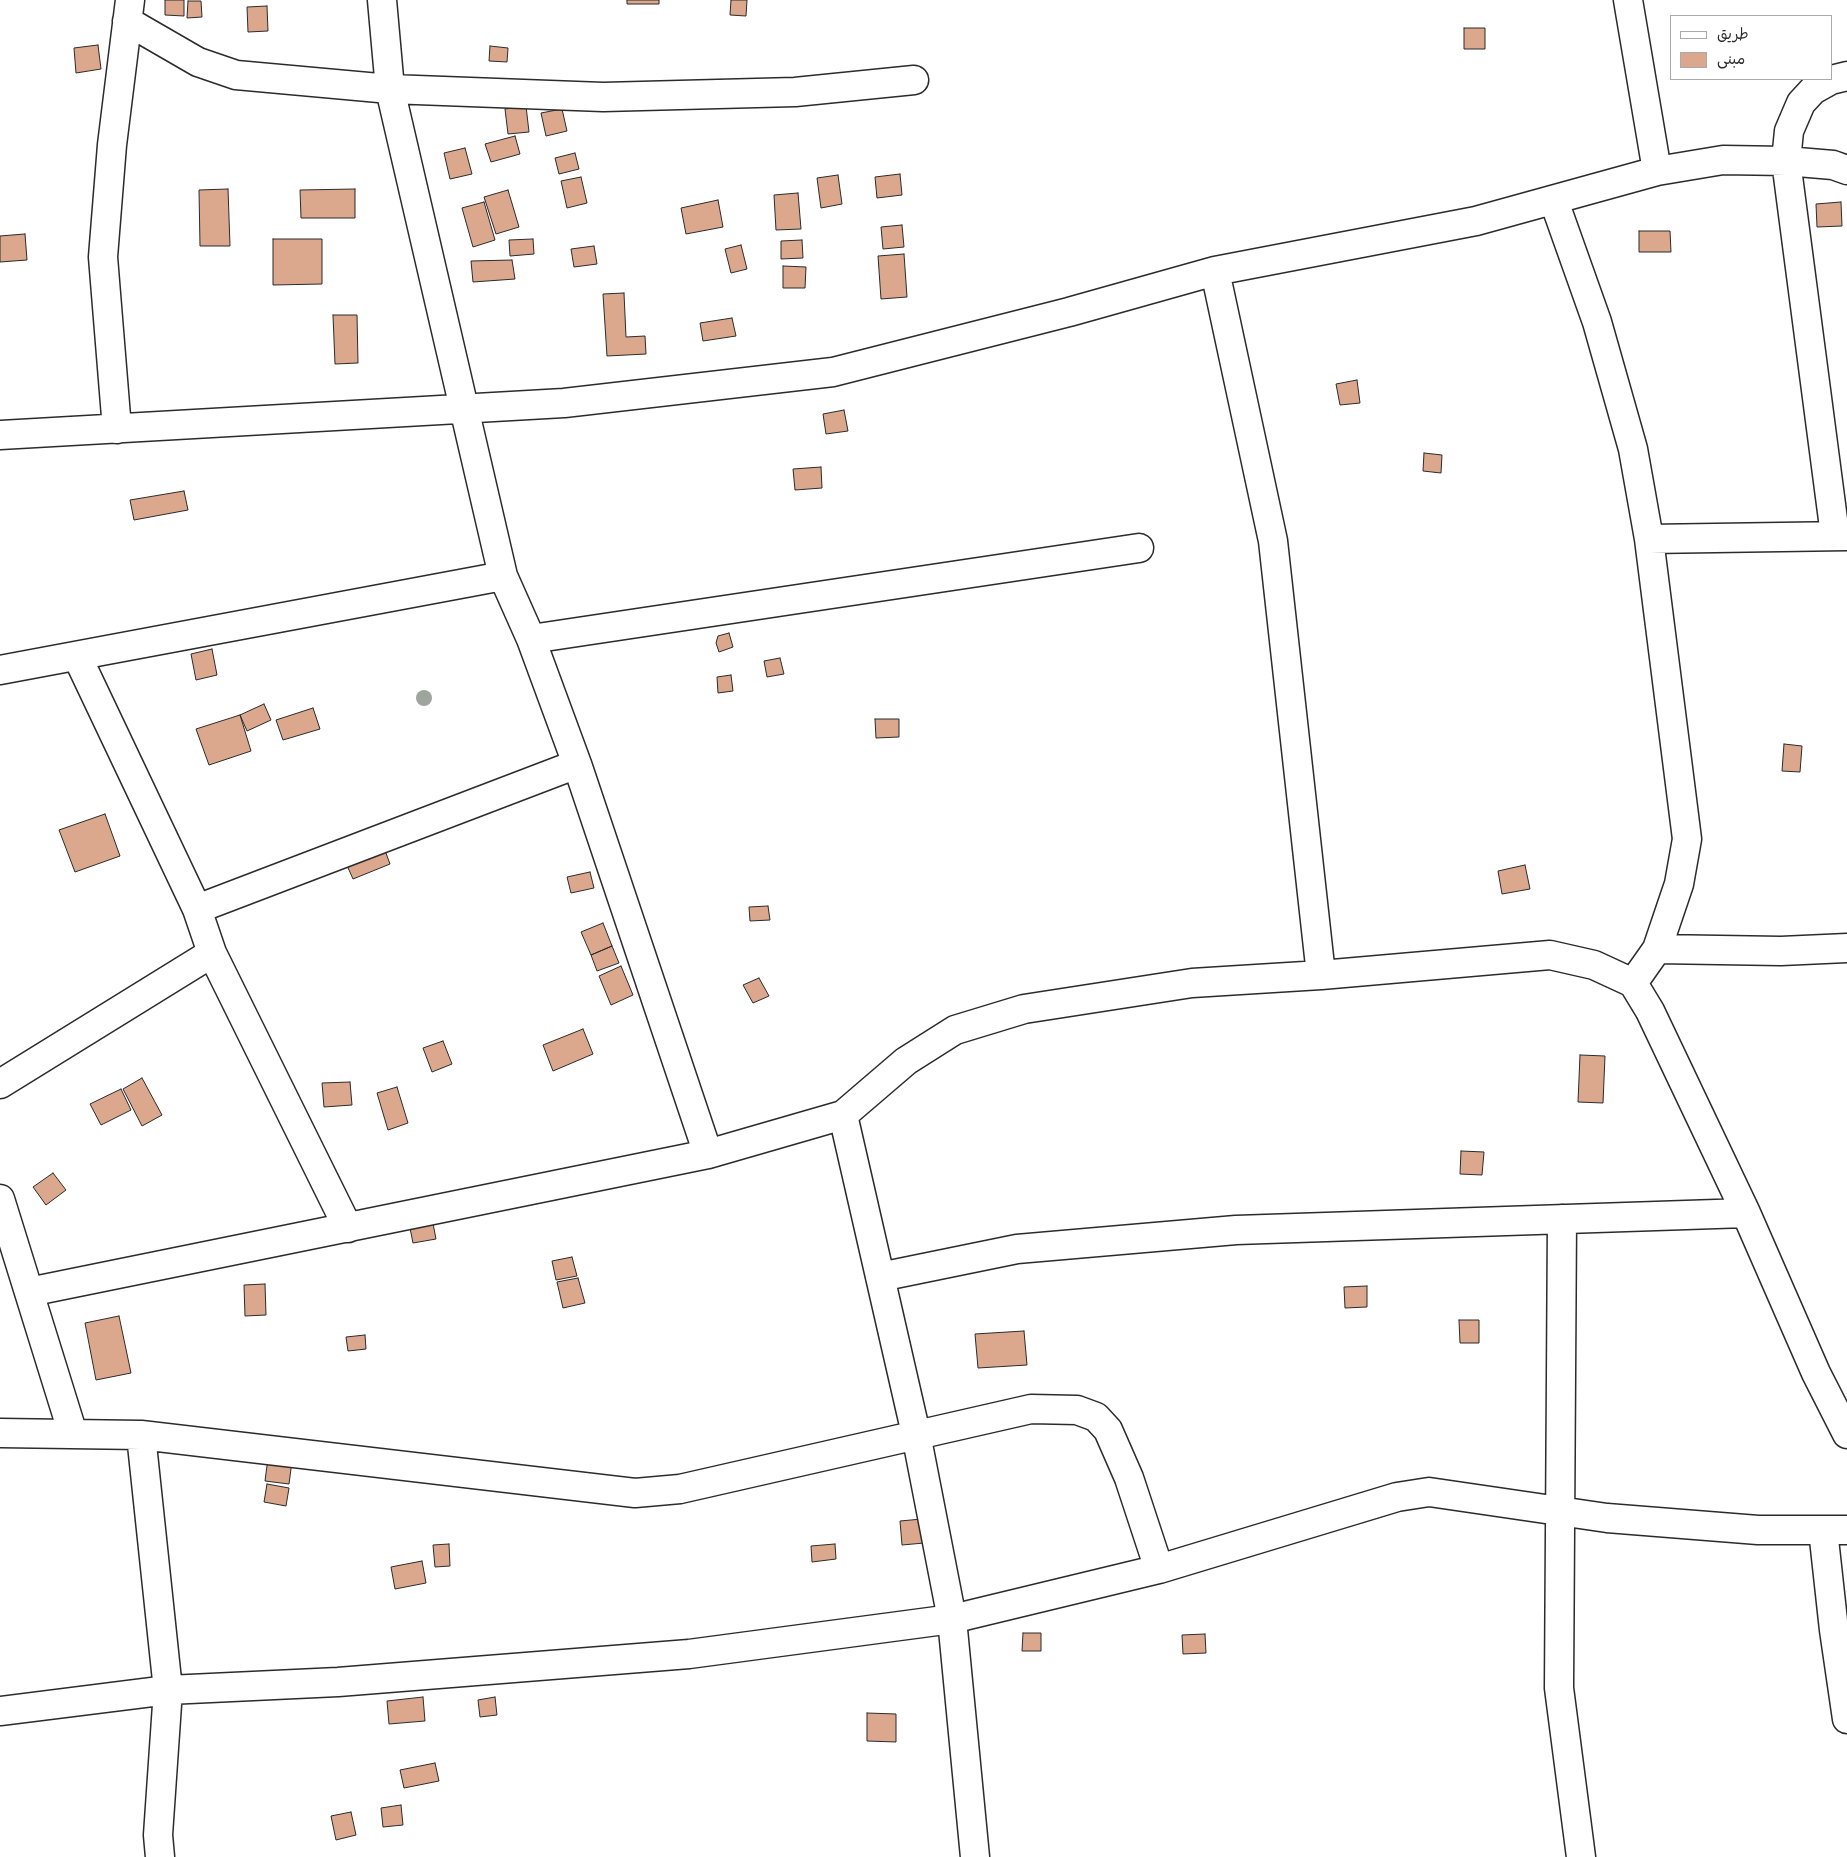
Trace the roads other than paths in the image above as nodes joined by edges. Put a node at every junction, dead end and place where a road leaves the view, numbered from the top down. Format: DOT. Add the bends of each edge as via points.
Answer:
graph roads {
  1 [pos="382,0"];
  2 [pos="1628,0"];
  3 [pos="129,10"];
  4 [pos="1847,76"];
  5 [pos="914,80"];
  6 [pos="1831,80"];
  7 [pos="1832,80"];
  8 [pos="390,89"];
  9 [pos="1786,161"];
  10 [pos="1847,170"];
  11 [pos="1657,171"];
  12 [pos="1554,201"];
  13 [pos="1216,271"];
  14 [pos="463,409"];
  15 [pos="117,429"];
  16 [pos="0,435"];
  17 [pos="1841,536"];
  18 [pos="1649,539"];
  19 [pos="1140,548"];
  20 [pos="503,576"];
  21 [pos="532,640"];
  22 [pos="77,656"];
  23 [pos="0,670"];
  24 [pos="577,764"];
  25 [pos="197,909"];
  26 [pos="1847,948"];
  27 [pos="1656,949"];
  28 [pos="212,953"];
  29 [pos="1321,976"];
  30 [pos="1633,984"];
  31 [pos="0,1084"];
  32 [pos="843,1115"];
  33 [pos="708,1154"];
  34 [pos="0,1199"];
  35 [pos="1746,1213"];
  36 [pos="1562,1219"];
  37 [pos="348,1228"];
  38 [pos="880,1277"];
  39 [pos="29,1292"];
  40 [pos="0,1433"];
  41 [pos="73,1434"];
  42 [pos="916,1434"];
  43 [pos="1847,1434"];
  44 [pos="141,1435"];
  45 [pos="1560,1510"];
  46 [pos="1835,1530"];
  47 [pos="1159,1568"];
  48 [pos="952,1618"];
  49 [pos="168,1690"];
  50 [pos="0,1712"];
  51 [pos="1847,1719"];
  52 [pos="160,1857"];
  53 [pos="975,1857"];
  54 [pos="1581,1857"];
  1 -- 8 [label="street"];
  2 -- 11 [label="street"];
  3 -- 8 [label="street" via="198,62 236,75"];
  3 -- 15 [label="street" via="112,145 103,257"];
  4 -- 7 [label="street"];
  5 -- 8 [label="street" via="795,92 603,97"];
  6 -- 9 [label="street" via="1813,90 1801,103 1789,131"];
  8 -- 14 [label="street"];
  9 -- 10 [label="street" via="1833,165"];
  9 -- 11 [label="street" via="1723,160"];
  9 -- 17 [label="street"];
  11 -- 12 [label="street"];
  12 -- 13 [label="street" via="1476,222"];
  12 -- 18 [label="street" via="1597,322 1628,431"];
  13 -- 14 [label="street" via="832,372 564,403"];
  13 -- 29 [label="street" via="1273,541"];
  14 -- 15 [label="street"];
  14 -- 20 [label="street"];
  15 -- 16 [label="street"];
  17 -- 18 [label="street"];
  18 -- 27 [label="street" via="1686,839 1679,884"];
  19 -- 21 [label="street"];
  20 -- 21 [label="street"];
  20 -- 22 [label="street"];
  21 -- 24 [label="street"];
  22 -- 23 [label="street"];
  22 -- 25 [label="street"];
  24 -- 25 [label="street"];
  24 -- 33 [label="street"];
  25 -- 28 [label="street"];
  26 -- 27 [label="street" via="1781,951"];
  27 -- 30 [label="street"];
  28 -- 31 [label="street"];
  28 -- 37 [label="street"];
  29 -- 30 [label="street" via="1550,955 1594,965"];
  29 -- 32 [label="street" via="1192,983 1024,1008 955,1030 906,1061"];
  30 -- 35 [label="street" via="1650,1010"];
  32 -- 33 [label="street"];
  32 -- 38 [label="street"];
  33 -- 37 [label="street"];
  34 -- 39 [label="street"];
  35 -- 36 [label="street"];
  35 -- 43 [label="street" via="1816,1373"];
  36 -- 38 [label="street" via="1236,1230 1017,1249"];
  36 -- 45 [label="street"];
  37 -- 39 [label="street"];
  38 -- 42 [label="street"];
  39 -- 41 [label="street"];
  40 -- 41 [label="street"];
  41 -- 44 [label="street"];
  42 -- 44 [label="street" via="680,1489 635,1493"];
  42 -- 47 [label="street" via="1032,1409 1077,1410 1096,1417 1108,1430 1129,1478"];
  42 -- 48 [label="street"];
  44 -- 49 [label="street"];
  45 -- 46 [label="street" via="1607,1518 1758,1530"];
  45 -- 47 [label="street" via="1429,1492 1397,1497"];
  45 -- 54 [label="street" via="1559,1688"];
  46 -- 51 [label="street" via="1834,1630"];
  47 -- 48 [label="street"];
  48 -- 49 [label="street" via="689,1654 338,1682"];
  48 -- 53 [label="street"];
  49 -- 50 [label="street"];
  49 -- 52 [label="street" via="158,1835"];
}
